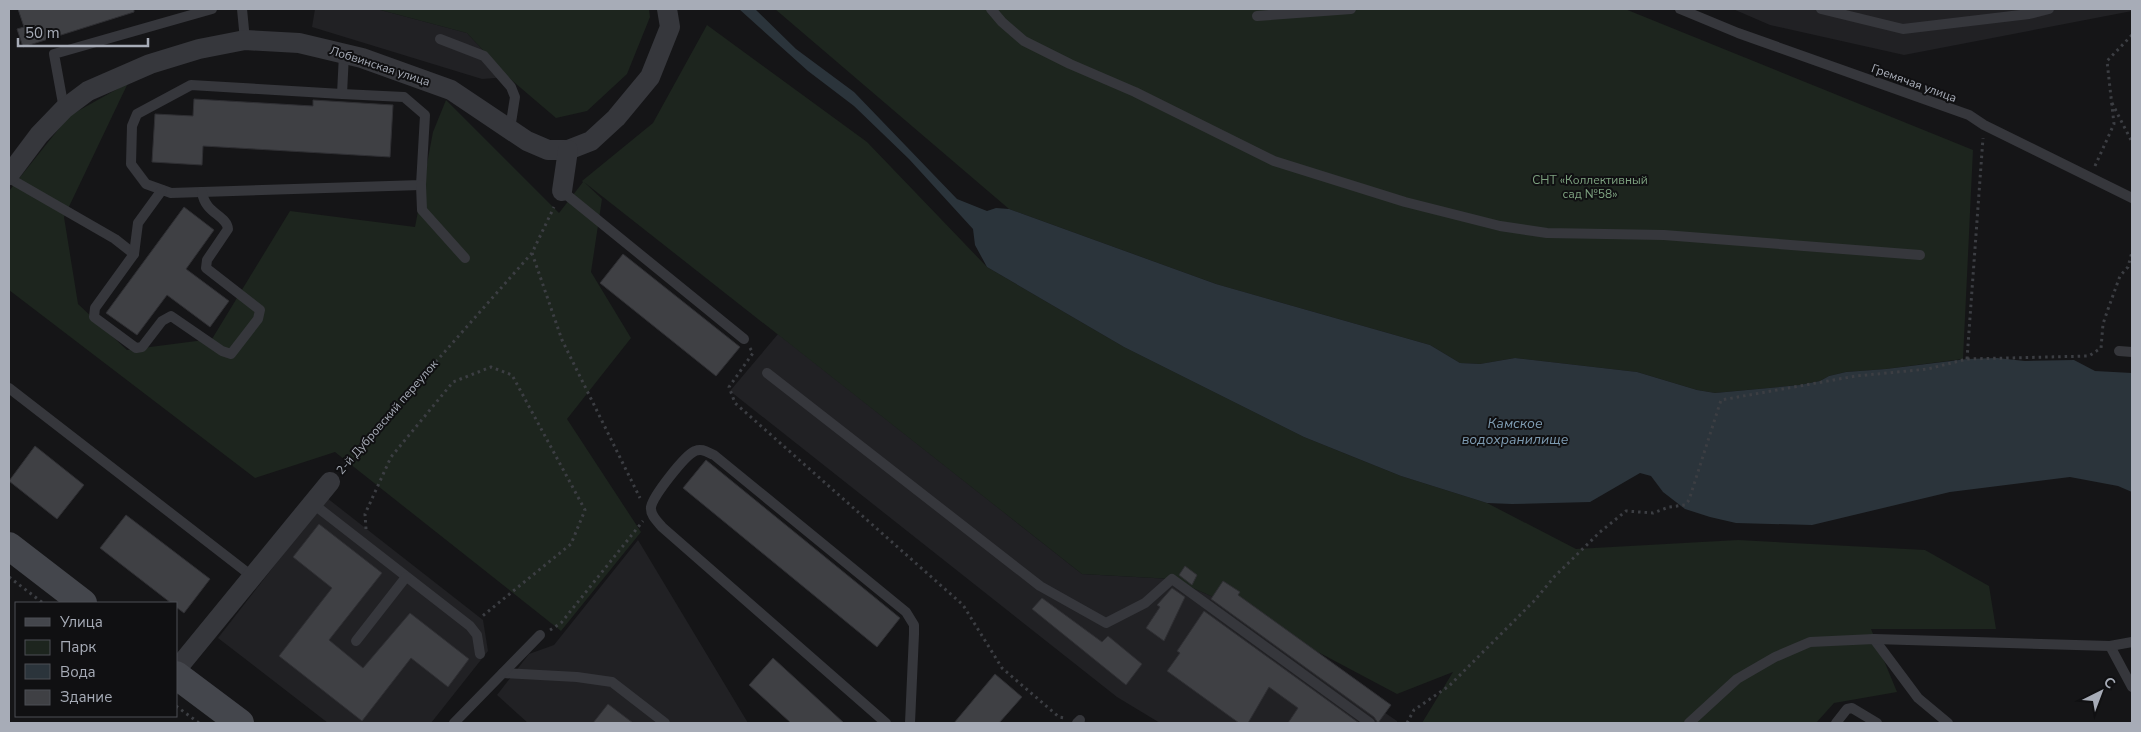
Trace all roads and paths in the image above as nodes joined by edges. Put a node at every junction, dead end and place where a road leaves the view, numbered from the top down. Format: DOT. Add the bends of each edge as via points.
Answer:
graph roads {
  1 [pos="212,9"];
  2 [pos="242,9"];
  3 [pos="667,9"];
  4 [pos="991,9"];
  5 [pos="1351,9"];
  6 [pos="1680,9"];
  7 [pos="1821,9"];
  8 [pos="2050,9"];
  9 [pos="2028,11"];
  10 [pos="1257,16"];
  11 [pos="2132,34"];
  12 [pos="440,39"];
  13 [pos="245,40"];
  14 [pos="344,54"];
  15 [pos="342,94"];
  16 [pos="2111,101"];
  17 [pos="64,109"];
  18 [pos="1984,125"];
  19 [pos="510,129"];
  20 [pos="2132,142"];
  21 [pos="568,150"];
  22 [pos="9,177"];
  23 [pos="2089,178"];
  24 [pos="421,185"];
  25 [pos="162,190"];
  26 [pos="562,191"];
  27 [pos="202,192"];
  28 [pos="2132,198"];
  29 [pos="2132,252"];
  30 [pos="532,253"];
  31 [pos="134,254"];
  32 [pos="1920,255"];
  33 [pos="465,258"];
  34 [pos="744,339"];
  35 [pos="2119,351"];
  36 [pos="2132,352"];
  37 [pos="1968,359"];
  38 [pos="767,372"];
  39 [pos="9,388"];
  40 [pos="330,482"];
  41 [pos="312,504"];
  42 [pos="650,514"];
  43 [pos="9,546"];
  44 [pos="366,546"];
  45 [pos="253,576"];
  46 [pos="9,577"];
  47 [pos="406,577"];
  48 [pos="42,602"];
  49 [pos="82,602"];
  50 [pos="470,626"];
  51 [pos="540,635"];
  52 [pos="1874,639"];
  53 [pos="356,641"];
  54 [pos="2132,642"];
  55 [pos="2110,646"];
  56 [pos="480,654"];
  57 [pos="178,668"];
  58 [pos="503,673"];
  59 [pos="178,676"];
  60 [pos="2132,687"];
  61 [pos="178,707"];
  62 [pos="1079,722"];
  63 [pos="200,723"];
  64 [pos="240,723"];
  65 [pos="454,723"];
  66 [pos="665,723"];
  67 [pos="886,723"];
  68 [pos="910,723"];
  69 [pos="1370,723"];
  70 [pos="1407,723"];
  71 [pos="1689,723"];
  72 [pos="1836,723"];
  73 [pos="1877,723"];
  74 [pos="1948,723"];
  1 -- 17 [label="lane" via="54,54"];
  2 -- 13 [label="lane"];
  3 -- 21 [label="street" via="670,27 650,76 616,118 591,141"];
  4 -- 32 [label="lane" via="1024,41 1274,162 1405,202 1500,226 1547,233 1664,234"];
  5 -- 10 [label="lane"];
  6 -- 18 [label="lane, Гремячая улица" via="1969,116"];
  7 -- 9 [label="lane" via="1903,29"];
  8 -- 9 [label="lane"];
  11 -- 16 [label="path" via="2107,61"];
  12 -- 19 [label="lane" via="484,56 511,87 515,97"];
  13 -- 14 [label="street, Лобвинская улица" via="299,43"];
  13 -- 17 [label="street, Лобвинская улица" via="199,49 150,64 88,91"];
  14 -- 15 [label="lane"];
  14 -- 19 [label="street, Лобвинская улица" via="451,90"];
  15 -- 24 [label="lane" via="404,97 425,115"];
  15 -- 25 [label="lane" via="191,85 142,110 132,126 131,164 146,184"];
  16 -- 20 [label="path"];
  16 -- 23 [label="path" via="2114,124"];
  17 -- 22 [label="street, Лобвинская улица" via="39,135"];
  18 -- 23 [label="lane, Гремячая улица"];
  18 -- 37 [label="path"];
  19 -- 21 [label="street, Лобвинская улица" via="548,150"];
  21 -- 26 [label="street"];
  22 -- 31 [label="lane" via="115,239"];
  23 -- 28 [label="lane, Гремячая улица"];
  24 -- 27 [label="lane"];
  24 -- 33 [label="lane" via="422,210"];
  25 -- 27 [label="lane" via="171,193"];
  25 -- 31 [label="lane" via="138,223"];
  26 -- 30 [label="path, 2-й Дубровский переулок"];
  26 -- 34 [label="lane"];
  27 -- 31 [label="lane" via="205,205 225,221 228,229 207,260 206,268 260,310 258,319 234,351 222,352 171,316 162,321 142,347 136,348 99,322 94,317 95,308"];
  29 -- 37 [label="path" via="2103,324 2101,348 2096,352 2089,356"];
  30 -- 40 [label="path, 2-й Дубровский переулок"];
  30 -- 42 [label="path" via="562,340"];
  34 -- 62 [label="path" via="753,353 729,387 735,403 963,605 1002,668 1059,717"];
  35 -- 36 [label="lane"];
  37 -- 70 [label="path" via="1928,369 1856,376 1720,400 1685,505 1653,513 1626,512 1600,532 1450,686 1414,710"];
  38 -- 69 [label="lane" via="1040,586 1106,623 1145,603 1172,579"];
  39 -- 45 [label="lane"];
  40 -- 41 [label="street, 2-й Дубровский переулок"];
  41 -- 44 [label="lane"];
  41 -- 45 [label="street, 2-й Дубровский переулок"];
  42 -- 51 [label="path" via="561,623"];
  42 -- 67 [label="lane"];
  42 -- 68 [label="lane" via="655,496 686,458 694,451 702,450 714,456 906,612 914,625"];
  43 -- 49 [label="main road"];
  44 -- 47 [label="lane"];
  44 -- 50 [label="path" via="366,514 391,457 453,382 491,366 512,375 585,510 571,544"];
  45 -- 57 [label="street, 2-й Дубровский переулок"];
  46 -- 48 [label="path"];
  47 -- 50 [label="lane"];
  47 -- 53 [label="lane"];
  50 -- 56 [label="lane" via="477,636"];
  51 -- 58 [label="lane"];
  52 -- 55 [label="lane"];
  52 -- 71 [label="lane" via="1810,642 1775,657 1737,679"];
  52 -- 74 [label="lane" via="1918,698"];
  54 -- 55 [label="lane"];
  55 -- 60 [label="lane"];
  58 -- 65 [label="lane"];
  58 -- 66 [label="lane" via="612,682"];
  59 -- 64 [label="main road"];
  61 -- 63 [label="path"];
  72 -- 73 [label="lane" via="1847,709 1852,708"];
}
